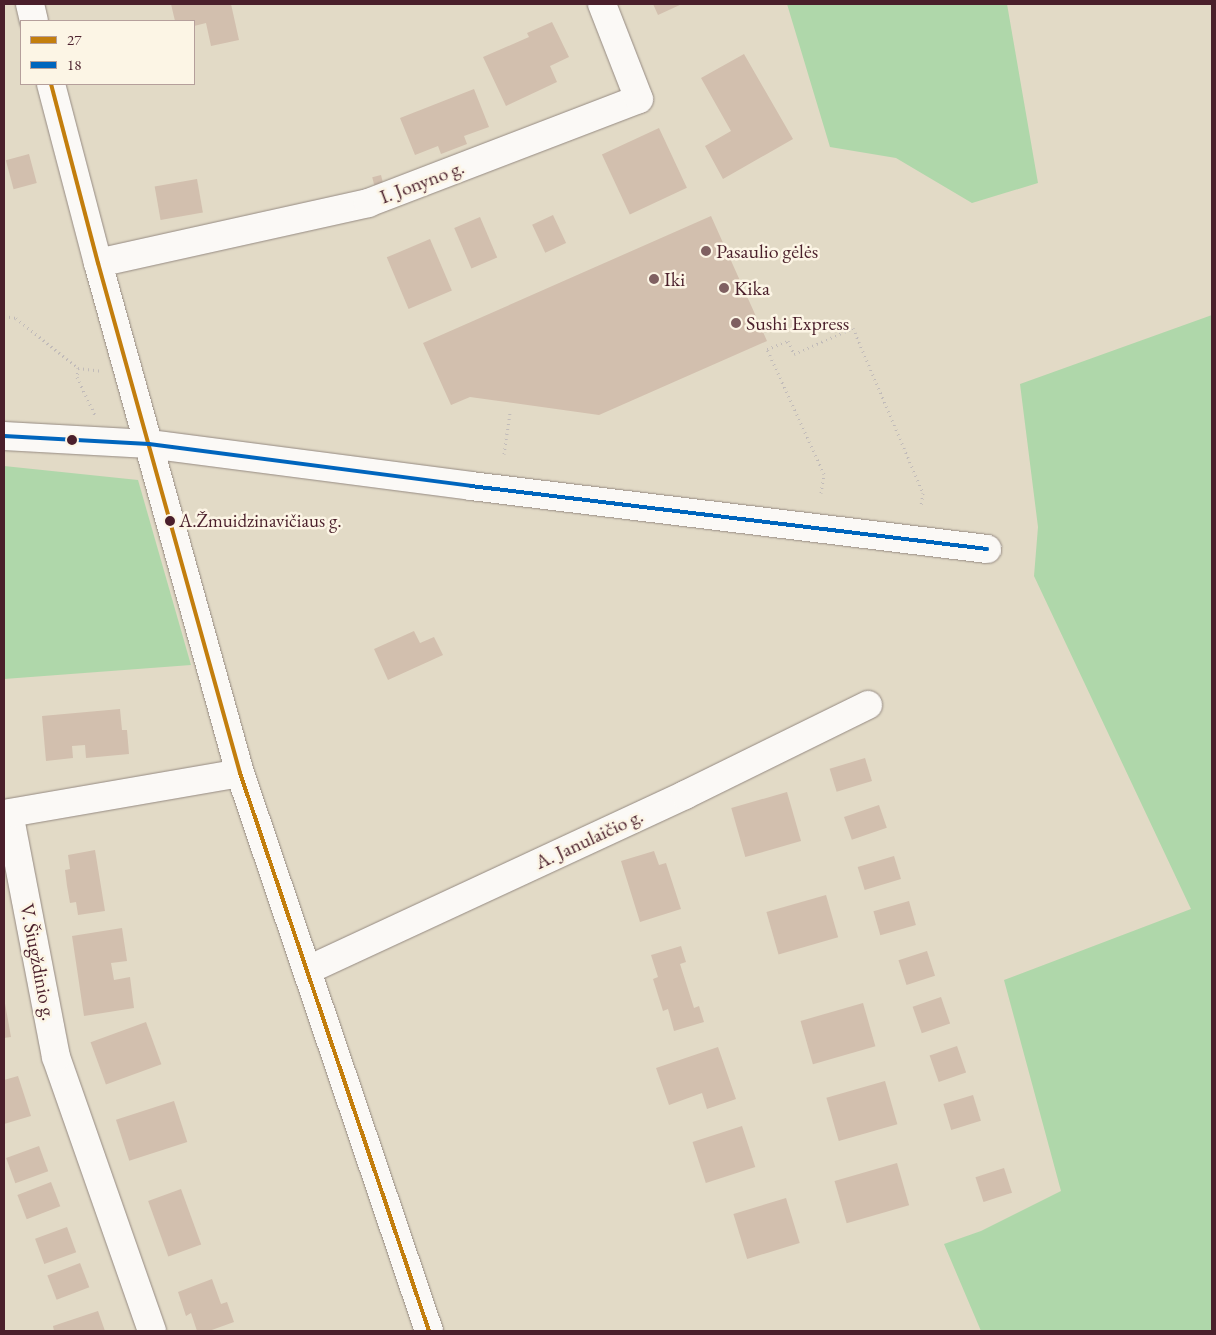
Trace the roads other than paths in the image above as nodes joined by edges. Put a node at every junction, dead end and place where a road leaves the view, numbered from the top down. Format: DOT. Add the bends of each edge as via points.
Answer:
graph roads {
  1 [pos="30,4"];
  2 [pos="602,4"];
  3 [pos="34,20"];
  4 [pos="51,85"];
  5 [pos="98,263"];
  6 [pos="4,436"];
  7 [pos="149,444"];
  8 [pos="987,549"];
  9 [pos="868,705"];
  10 [pos="240,773"];
  11 [pos="308,970"];
  12 [pos="152,1331"];
  13 [pos="429,1331"];
  1 -- 3 [label="street"];
  2 -- 5 [label="street, I. Jonyno g." via="638,99 368,203"];
  4 -- 5 [label="street"];
  5 -- 7 [label="street"];
  6 -- 7 [label="street"];
  7 -- 8 [label="street"];
  7 -- 10 [label="street"];
  9 -- 11 [label="street, A. Janulaičio g." via="685,795"];
  10 -- 11 [label="street"];
  10 -- 12 [label="street, V. Šiugždinio g." via="9,813 56,1057"];
  11 -- 13 [label="street"];
}
